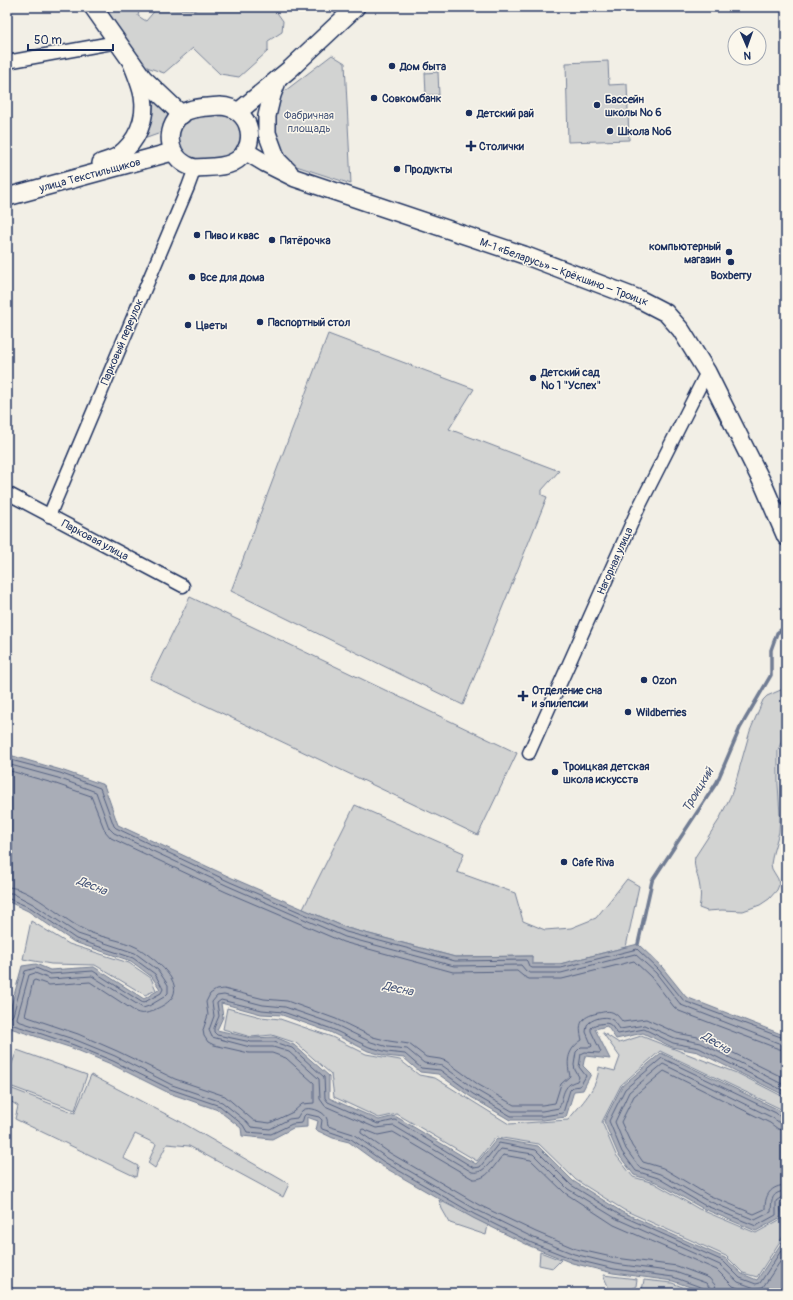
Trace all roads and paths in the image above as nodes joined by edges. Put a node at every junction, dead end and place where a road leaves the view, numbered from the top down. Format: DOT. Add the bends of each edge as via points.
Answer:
graph roads {
  1 [pos="93,7"];
  2 [pos="356,7"];
  3 [pos="117,42"];
  4 [pos="7,62"];
  5 [pos="132,63"];
  6 [pos="278,79"];
  7 [pos="238,112"];
  8 [pos="182,114"];
  9 [pos="245,151"];
  10 [pos="172,152"];
  11 [pos="195,168"];
  12 [pos="295,178"];
  13 [pos="64,182"];
  14 [pos="7,198"];
  15 [pos="707,372"];
  16 [pos="7,493"];
  17 [pos="49,516"];
  18 [pos="786,537"];
  19 [pos="183,586"];
  20 [pos="530,753"];
  1 -- 3 [label="main road"];
  2 -- 6 [label="main road"];
  3 -- 4 [label="street"];
  3 -- 5 [label="main road"];
  5 -- 8 [label="main road" via="143,78"];
  5 -- 13 [label="main road" via="143,94 144,107 136,136 117,157 74,172"];
  6 -- 7 [label="main road"];
  6 -- 12 [label="main road" via="267,116 267,133 277,160"];
  7 -- 8 [label="main road" via="220,106 189,110"];
  7 -- 9 [label="main road" via="248,126 250,134"];
  8 -- 10 [label="main road" via="171,130"];
  9 -- 11 [label="main road" via="230,164"];
  9 -- 12 [label="main road, М-1 «Беларусь» – Крёкшино – Троицк"];
  10 -- 11 [label="main road" via="183,163"];
  10 -- 13 [label="main road, улица Текстильщиков"];
  11 -- 17 [label="street, Парковый переулок"];
  12 -- 15 [label="main road, М-1 «Беларусь» – Крёкшино – Троицк" via="519,254 633,296 666,313 681,330"];
  13 -- 14 [label="main road, улица Текстильщиков"];
  15 -- 18 [label="main road, М-1 «Беларусь» – Крёкшино – Троицк" via="764,486"];
  15 -- 20 [label="street, Нагорная улица" via="638,510"];
  16 -- 17 [label="street, Парковая улица"];
  17 -- 19 [label="street, Парковая улица"];
}
